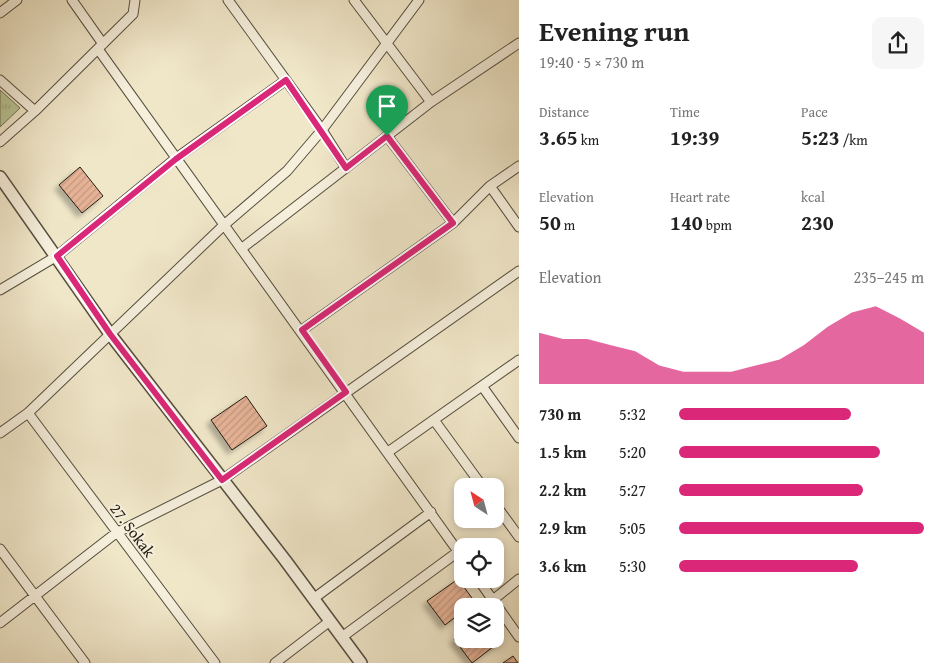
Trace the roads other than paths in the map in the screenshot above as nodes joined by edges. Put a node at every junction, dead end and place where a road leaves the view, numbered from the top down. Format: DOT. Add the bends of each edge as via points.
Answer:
graph roads {
  1 [pos="17,0"];
  2 [pos="72,0"];
  3 [pos="135,0"];
  4 [pos="228,0"];
  5 [pos="354,0"];
  6 [pos="419,0"];
  7 [pos="0,13"];
  8 [pos="519,43"];
  9 [pos="387,45"];
  10 [pos="100,47"];
  11 [pos="0,80"];
  12 [pos="286,80"];
  13 [pos="431,102"];
  14 [pos="35,111"];
  15 [pos="322,130"];
  16 [pos="387,136"];
  17 [pos="0,142"];
  18 [pos="176,159"];
  19 [pos="519,166"];
  20 [pos="346,168"];
  21 [pos="0,176"];
  22 [pos="490,186"];
  23 [pos="453,223"];
  24 [pos="224,225"];
  25 [pos="519,227"];
  26 [pos="241,249"];
  27 [pos="57,256"];
  28 [pos="519,271"];
  29 [pos="0,290"];
  30 [pos="302,330"];
  31 [pos="110,334"];
  32 [pos="519,360"];
  33 [pos="482,386"];
  34 [pos="346,392"];
  35 [pos="28,413"];
  36 [pos="434,420"];
  37 [pos="0,433"];
  38 [pos="519,438"];
  39 [pos="388,452"];
  40 [pos="476,478"];
  41 [pos="222,480"];
  42 [pos="431,512"];
  43 [pos="504,516"];
  44 [pos="116,533"];
  45 [pos="519,537"];
  46 [pos="454,545"];
  47 [pos="0,549"];
  48 [pos="454,558"];
  49 [pos="519,579"];
  50 [pos="34,597"];
  51 [pos="495,598"];
  52 [pos="313,599"];
  53 [pos="504,616"];
  54 [pos="330,621"];
  55 [pos="0,623"];
  56 [pos="342,637"];
  57 [pos="519,637"];
  58 [pos="85,663"];
  59 [pos="215,663"];
  60 [pos="276,663"];
  61 [pos="360,663"];
  1 -- 7 [label="street"];
  2 -- 10 [label="street"];
  3 -- 10 [label="street" via="133,14"];
  4 -- 12 [label="street"];
  5 -- 9 [label="street"];
  6 -- 9 [label="street"];
  8 -- 13 [label="street"];
  9 -- 13 [label="street"];
  9 -- 15 [label="street"];
  10 -- 14 [label="street"];
  10 -- 18 [label="street"];
  11 -- 14 [label="street"];
  12 -- 15 [label="street"];
  12 -- 18 [label="street"];
  13 -- 16 [label="street"];
  14 -- 17 [label="street"];
  15 -- 20 [label="street"];
  15 -- 24 [label="street" via="287,171"];
  16 -- 20 [label="street"];
  16 -- 23 [label="street"];
  18 -- 24 [label="street"];
  18 -- 27 [label="street"];
  19 -- 22 [label="street"];
  20 -- 26 [label="street"];
  21 -- 27 [label="street"];
  22 -- 23 [label="street"];
  22 -- 25 [label="street"];
  23 -- 30 [label="street"];
  24 -- 26 [label="street"];
  24 -- 31 [label="street"];
  26 -- 30 [label="street"];
  27 -- 29 [label="street"];
  27 -- 31 [label="street"];
  28 -- 34 [label="street"];
  30 -- 34 [label="street"];
  31 -- 35 [label="street"];
  31 -- 41 [label="street"];
  32 -- 33 [label="street"];
  33 -- 36 [label="street"];
  33 -- 38 [label="street"];
  34 -- 39 [label="street"];
  34 -- 41 [label="street"];
  35 -- 37 [label="street"];
  35 -- 44 [label="street, 27. Sokak"];
  36 -- 39 [label="street"];
  36 -- 40 [label="street"];
  39 -- 42 [label="street"];
  41 -- 44 [label="street"];
  41 -- 52 [label="street"];
  42 -- 46 [label="street"];
  42 -- 52 [label="street"];
  43 -- 45 [label="street"];
  44 -- 50 [label="street"];
  44 -- 59 [label="street, 27. Sokak"];
  47 -- 50 [label="street"];
  48 -- 56 [label="street"];
  49 -- 51 [label="street"];
  50 -- 55 [label="street"];
  50 -- 58 [label="street"];
  52 -- 54 [label="street"];
  53 -- 57 [label="street"];
  54 -- 56 [label="street"];
  54 -- 60 [label="street"];
  56 -- 61 [label="street"];
}
